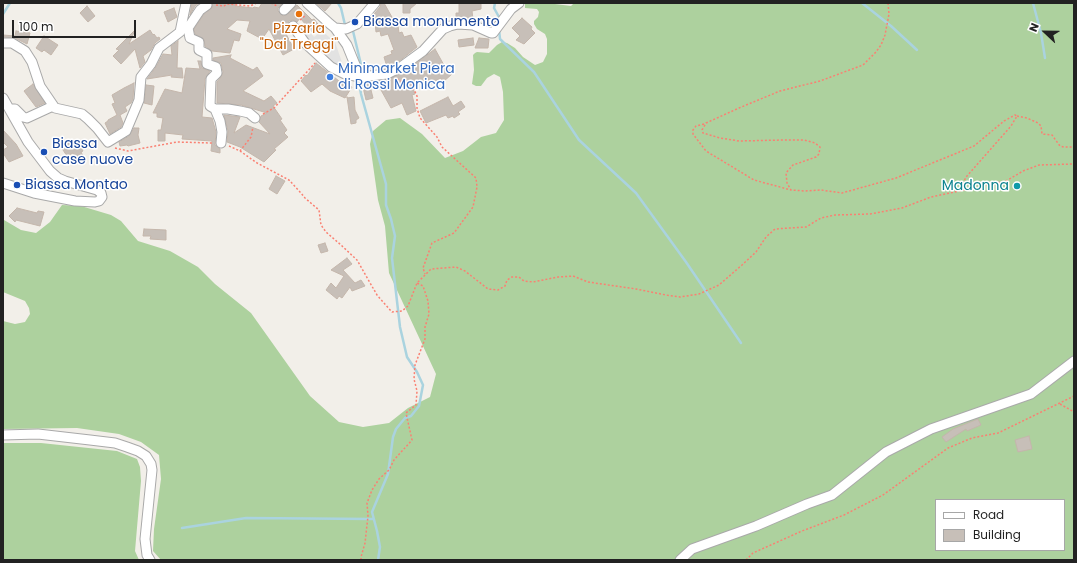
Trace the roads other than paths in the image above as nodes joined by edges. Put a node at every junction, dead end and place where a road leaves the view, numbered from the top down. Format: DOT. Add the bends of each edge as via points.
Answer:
graph roads {
  1 [pos="186,3"];
  2 [pos="291,3"];
  3 [pos="375,3"];
  4 [pos="519,3"];
  5 [pos="207,5"];
  6 [pos="310,6"];
  7 [pos="284,10"];
  8 [pos="294,26"];
  9 [pos="336,28"];
  10 [pos="3,43"];
  11 [pos="360,77"];
  12 [pos="3,98"];
  13 [pos="53,106"];
  14 [pos="10,109"];
  15 [pos="215,109"];
  16 [pos="255,118"];
  17 [pos="221,143"];
  18 [pos="3,183"];
  19 [pos="1074,361"];
  20 [pos="3,435"];
  21 [pos="150,560"];
  22 [pos="680,560"];
  1 -- 13 [label="street" via="180,32 159,48 141,77 138,100 126,131 108,142 82,114 58,110"];
  2 -- 7 [label="street"];
  3 -- 9 [label="street" via="358,24 346,29"];
  4 -- 11 [label="street" via="511,9 493,33 473,25 450,26 443,29 413,59 392,72"];
  5 -- 15 [label="street" via="200,10 188,28 190,38 199,42 199,50 207,54 207,64 216,67 217,73 211,78 209,98 210,106"];
  6 -- 9 [label="street"];
  8 -- 11 [label="street" via="305,43 320,58 338,71"];
  9 -- 11 [label="street" via="347,45"];
  10 -- 13 [label="street" via="12,43 25,51 32,62 40,86"];
  12 -- 14 [label="street"];
  13 -- 14 [label="street" via="27,118 15,109"];
  14 -- 18 [label="street" via="28,142 50,171 65,181 97,190 102,197 95,202 75,201 34,193"];
  15 -- 16 [label="street" via="228,108 249,113"];
  15 -- 17 [label="street" via="221,127"];
  19 -- 22 [label="street" via="1031,394 931,429 886,452 832,495 692,549"];
  20 -- 21 [label="street" via="38,434 103,441 127,447 146,456 152,470 145,539"];
}
